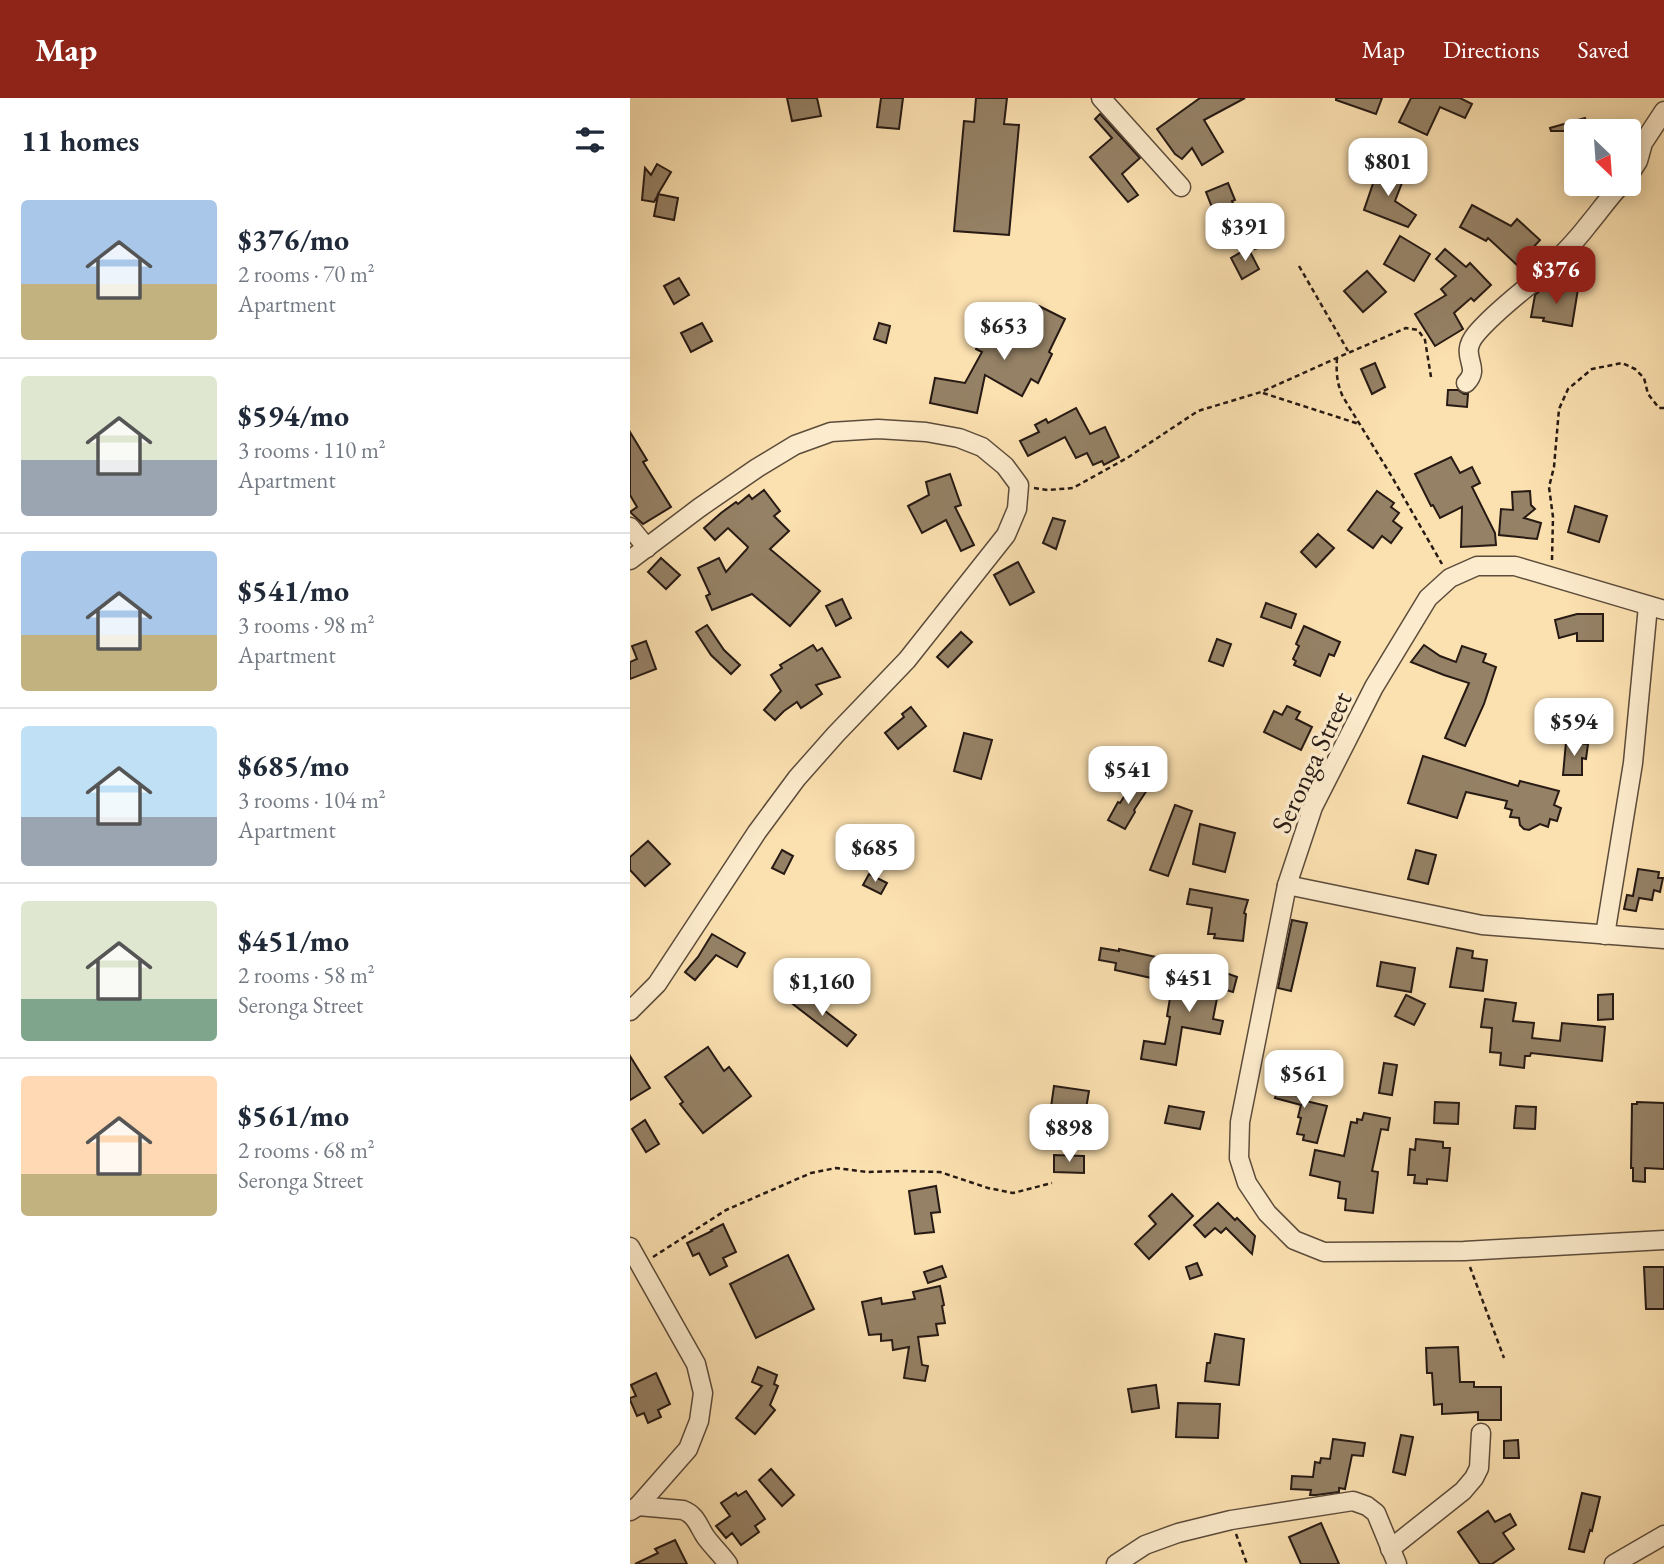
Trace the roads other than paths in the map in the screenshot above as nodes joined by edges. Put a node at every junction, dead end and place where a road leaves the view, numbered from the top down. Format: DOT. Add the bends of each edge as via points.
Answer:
graph roads {
  1 [pos="1101,98"];
  2 [pos="1664,111"];
  3 [pos="1642,147"];
  4 [pos="1181,187"];
  5 [pos="1610,196"];
  6 [pos="1466,383"];
  7 [pos="630,527"];
  8 [pos="647,548"];
  9 [pos="630,560"];
  10 [pos="1656,608"];
  11 [pos="1287,885"];
  12 [pos="1605,935"];
  13 [pos="1664,939"];
  14 [pos="630,1011"];
  15 [pos="1664,1240"];
  16 [pos="630,1247"];
  17 [pos="1481,1433"];
  18 [pos="634,1508"];
  19 [pos="1664,1535"];
  20 [pos="1394,1556"];
  21 [pos="1621,1562"];
  22 [pos="728,1564"];
  23 [pos="1116,1564"];
  1 -- 4 [label="street"];
  2 -- 3 [label="street"];
  5 -- 6 [label="street" via="1547,270 1476,334 1468,345 1472,373"];
  7 -- 8 [label="street"];
  8 -- 9 [label="street"];
  8 -- 14 [label="street" via="757,468 795,445 831,432 878,429 959,438 982,447 1019,485 1017,509 1006,536 907,660 797,778 657,984"];
  10 -- 11 [label="street, Seronga Street" via="1515,566 1477,566 1450,578 1428,598 1374,687 1313,807"];
  10 -- 12 [label="street"];
  11 -- 12 [label="street" via="1482,925"];
  11 -- 15 [label="street, Seronga Street" via="1240,1122 1239,1158 1247,1183 1267,1213 1294,1240 1324,1252 1464,1251"];
  12 -- 13 [label="street"];
  16 -- 18 [label="street" via="696,1364 702,1393 699,1421 688,1449"];
  17 -- 20 [label="street" via="1474,1478"];
  18 -- 22 [label="street" via="690,1512"];
  19 -- 21 [label="street"];
  20 -- 23 [label="street" via="1376,1513 1353,1501 1178,1533 1145,1545"];
}
